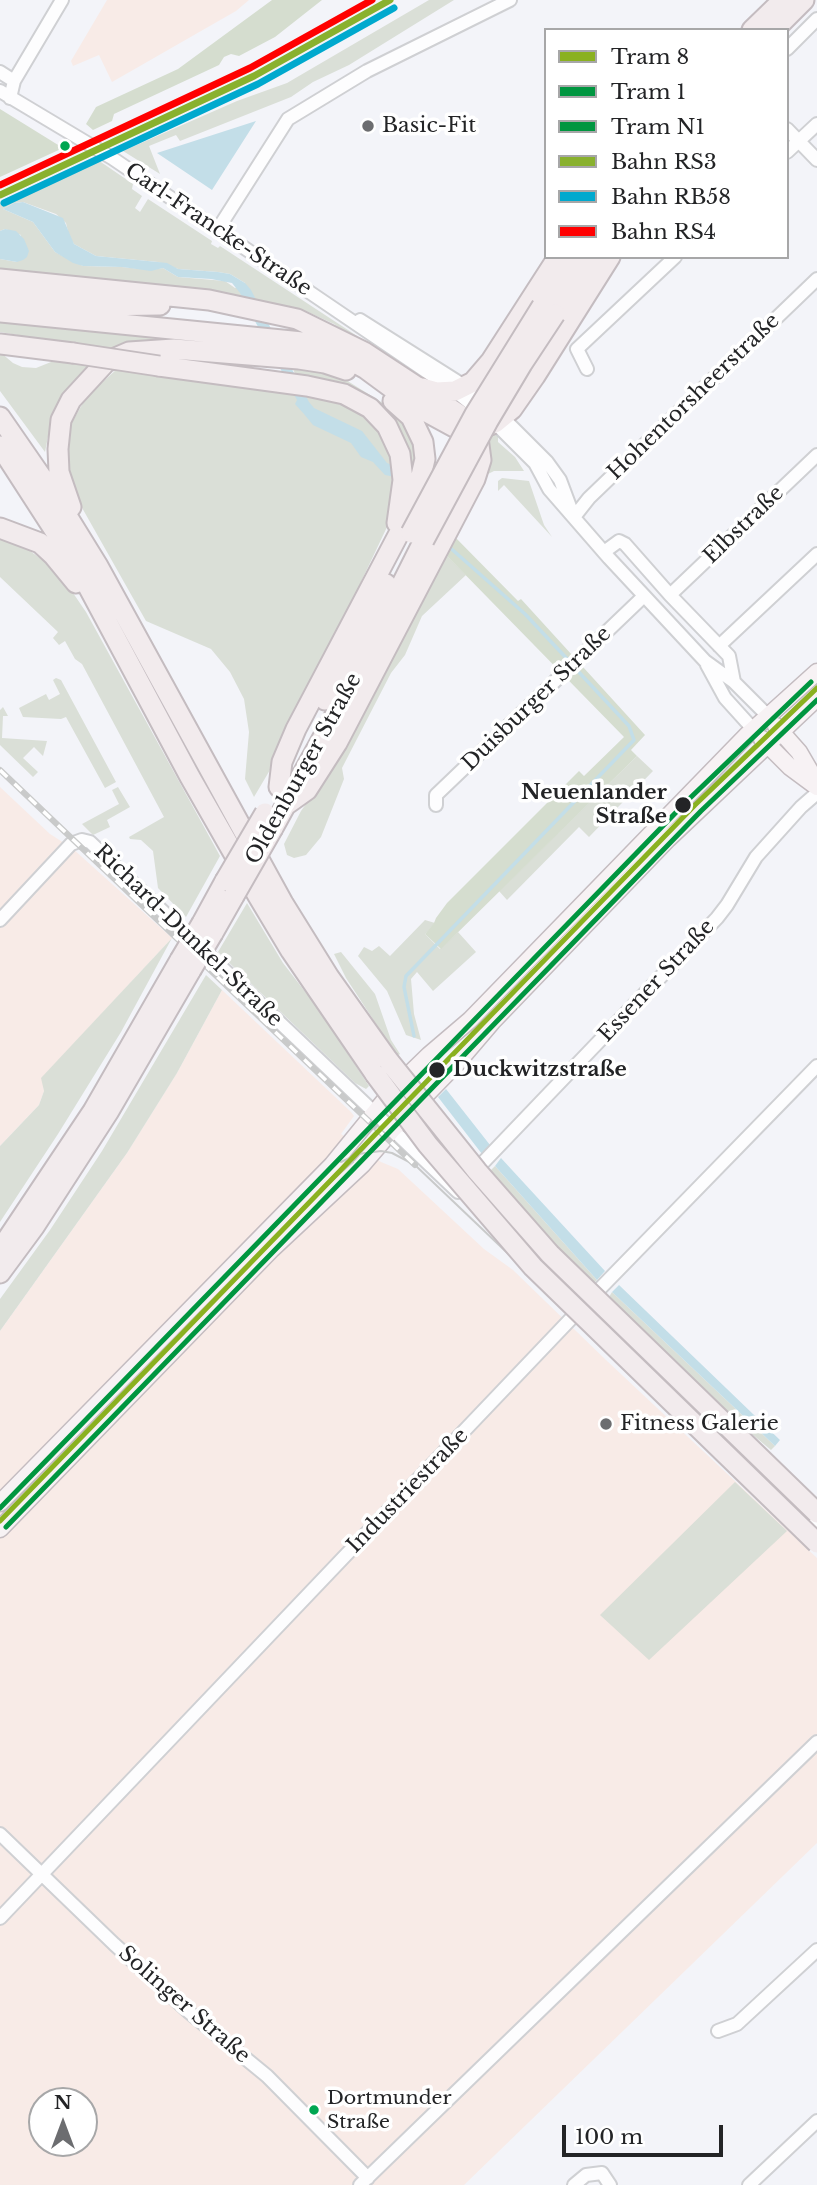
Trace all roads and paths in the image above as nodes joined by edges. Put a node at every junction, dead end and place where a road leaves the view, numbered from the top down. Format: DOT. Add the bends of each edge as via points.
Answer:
graph roads {
  1 [pos="62,0"];
  2 [pos="510,0"];
  3 [pos="783,0"];
  4 [pos="804,0"];
  5 [pos="817,19"];
  6 [pos="754,28"];
  7 [pos="775,28"];
  8 [pos="789,47"];
  9 [pos="0,72"];
  10 [pos="14,81"];
  11 [pos="5,95"];
  12 [pos="817,124"];
  13 [pos="789,131"];
  14 [pos="799,141"];
  15 [pos="789,150"];
  16 [pos="817,160"];
  17 [pos="218,229"];
  18 [pos="557,259"];
  19 [pos="575,259"];
  20 [pos="592,259"];
  21 [pos="609,259"];
  22 [pos="674,259"];
  23 [pos="0,279"];
  24 [pos="817,279"];
  25 [pos="0,298"];
  26 [pos="228,305"];
  27 [pos="549,310"];
  28 [pos="0,312"];
  29 [pos="0,344"];
  30 [pos="275,348"];
  31 [pos="587,369"];
  32 [pos="363,377"];
  33 [pos="418,387"];
  34 [pos="461,389"];
  35 [pos="395,391"];
  36 [pos="0,417"];
  37 [pos="492,424"];
  38 [pos="0,446"];
  39 [pos="817,455"];
  40 [pos="574,517"];
  41 [pos="0,528"];
  42 [pos="393,544"];
  43 [pos="604,552"];
  44 [pos="817,554"];
  45 [pos="98,566"];
  46 [pos="670,595"];
  47 [pos="645,596"];
  48 [pos="113,630"];
  49 [pos="719,646"];
  50 [pos="705,661"];
  51 [pos="817,672"];
  52 [pos="734,682"];
  53 [pos="817,698"];
  54 [pos="768,716"];
  55 [pos="753,729"];
  56 [pos="781,732"];
  57 [pos="767,744"];
  58 [pos="817,785"];
  59 [pos="817,793"];
  60 [pos="283,796"];
  61 [pos="436,805"];
  62 [pos="0,920"];
  63 [pos="186,965"];
  64 [pos="817,1066"];
  65 [pos="381,1067"];
  66 [pos="376,1112"];
  67 [pos="392,1130"];
  68 [pos="455,1189"];
  69 [pos="0,1250"];
  70 [pos="0,1273"];
  71 [pos="585,1304"];
  72 [pos="0,1503"];
  73 [pos="817,1513"];
  74 [pos="0,1529"];
  75 [pos="817,1529"];
  76 [pos="817,1543"];
  77 [pos="817,1742"];
  78 [pos="0,1834"];
  79 [pos="43,1874"];
  80 [pos="0,1918"];
  81 [pos="817,1950"];
  82 [pos="718,2031"];
  83 [pos="817,2121"];
  84 [pos="364,2181"];
  85 [pos="575,2185"];
  86 [pos="610,2185"];
  87 [pos="749,2185"];
  1 -- 10 [label="street"];
  2 -- 17 [label="street" via="367,71 288,119"];
  3 -- 6 [label="highway"];
  4 -- 7 [label="highway"];
  5 -- 8 [label="street"];
  9 -- 10 [label="street"];
  10 -- 11 [label="street"];
  11 -- 17 [label="street, Carl-Francke-Straße" via="112,158"];
  12 -- 14 [label="street"];
  13 -- 14 [label="street"];
  14 -- 15 [label="street"];
  14 -- 16 [label="street"];
  17 -- 34 [label="street, Carl-Francke-Straße" via="322,300 375,328"];
  18 -- 34 [label="highway" via="491,361"];
  19 -- 27 [label="highway, Oldenburger Straße"];
  20 -- 27 [label="highway, Oldenburger Straße"];
  21 -- 37 [label="highway" via="535,376"];
  22 -- 31 [label="street" via="577,349"];
  23 -- 26 [label="highway"];
  24 -- 40 [label="street, Hohentorsheerstraße"];
  25 -- 26 [label="highway" via="92,306"];
  26 -- 33 [label="highway" via="297,319 341,339"];
  27 -- 60 [label="highway, Oldenburger Straße, bridge" via="475,414 418,536 375,607"];
  28 -- 30 [label="highway"];
  29 -- 42 [label="highway, bridge" via="344,394 370,408 395,439 403,474"];
  30 -- 32 [label="highway"];
  30 -- 35 [label="highway" via="302,342 341,355"];
  30 -- 45 [label="highway" via="129,352 106,362 71,400 61,420 59,472"];
  32 -- 35 [label="highway"];
  32 -- 42 [label="highway" via="411,417 423,442 420,486"];
  33 -- 34 [label="highway" via="436,392"];
  33 -- 37 [label="highway" via="466,419"];
  34 -- 37 [label="street"];
  35 -- 37 [label="highway" via="454,427"];
  36 -- 45 [label="highway"];
  37 -- 40 [label="street" via="535,463"];
  37 -- 60 [label="highway" via="475,480 337,743 307,790"];
  38 -- 48 [label="highway"];
  39 -- 46 [label="street, Elbstraße"];
  40 -- 43 [label="street"];
  41 -- 48 [label="highway" via="47,549"];
  42 -- 60 [label="highway" via="296,729 282,762"];
  43 -- 46 [label="street" via="619,541 625,544"];
  43 -- 47 [label="street"];
  44 -- 49 [label="street"];
  45 -- 65 [label="highway" via="283,903"];
  46 -- 49 [label="street"];
  47 -- 50 [label="street"];
  47 -- 61 [label="street, Duisburger Straße" via="436,795"];
  48 -- 65 [label="highway" via="190,778 291,951"];
  49 -- 52 [label="street" via="729,656"];
  50 -- 52 [label="street"];
  50 -- 55 [label="street" via="725,698"];
  51 -- 54 [label="main road"];
  52 -- 54 [label="street"];
  53 -- 56 [label="main road"];
  54 -- 55 [label="main road"];
  54 -- 56 [label="main road"];
  55 -- 57 [label="main road"];
  55 -- 66 [label="main road"];
  56 -- 57 [label="main road"];
  56 -- 58 [label="main road" via="799,752"];
  57 -- 58 [label="main road"];
  57 -- 67 [label="main road" via="659,849"];
  59 -- 68 [label="street, Essener Straße" via="756,857 716,918"];
  60 -- 63 [label="highway, Oldenburger Straße, bridge"];
  62 -- 66 [label="street, Richard-Dunkel-Straße" via="71,844 90,842"];
  63 -- 69 [label="highway, Oldenburger Straße"];
  63 -- 70 [label="highway, Oldenburger Straße" via="103,1121"];
  64 -- 71 [label="street, Industriestraße"];
  65 -- 73 [label="highway, bridge" via="550,1254"];
  65 -- 76 [label="highway, bridge" via="428,1144 533,1267"];
  66 -- 67 [label="street"];
  66 -- 72 [label="main road" via="332,1165"];
  67 -- 68 [label="street"];
  67 -- 74 [label="main road" via="362,1166 256,1265"];
  68 -- 71 [label="street" via="474,1206 497,1214"];
  71 -- 75 [label="street"];
  71 -- 79 [label="street, Industriestraße"];
  77 -- 84 [label="street"];
  78 -- 79 [label="street, Solinger Straße"];
  79 -- 80 [label="street, Industriestraße"];
  79 -- 84 [label="street, Solinger Straße" via="189,2012 267,2076"];
  81 -- 82 [label="street" via="737,2024"];
  83 -- 87 [label="street"];
  85 -- 86 [label="street" via="586,2175 602,2173"];
}
